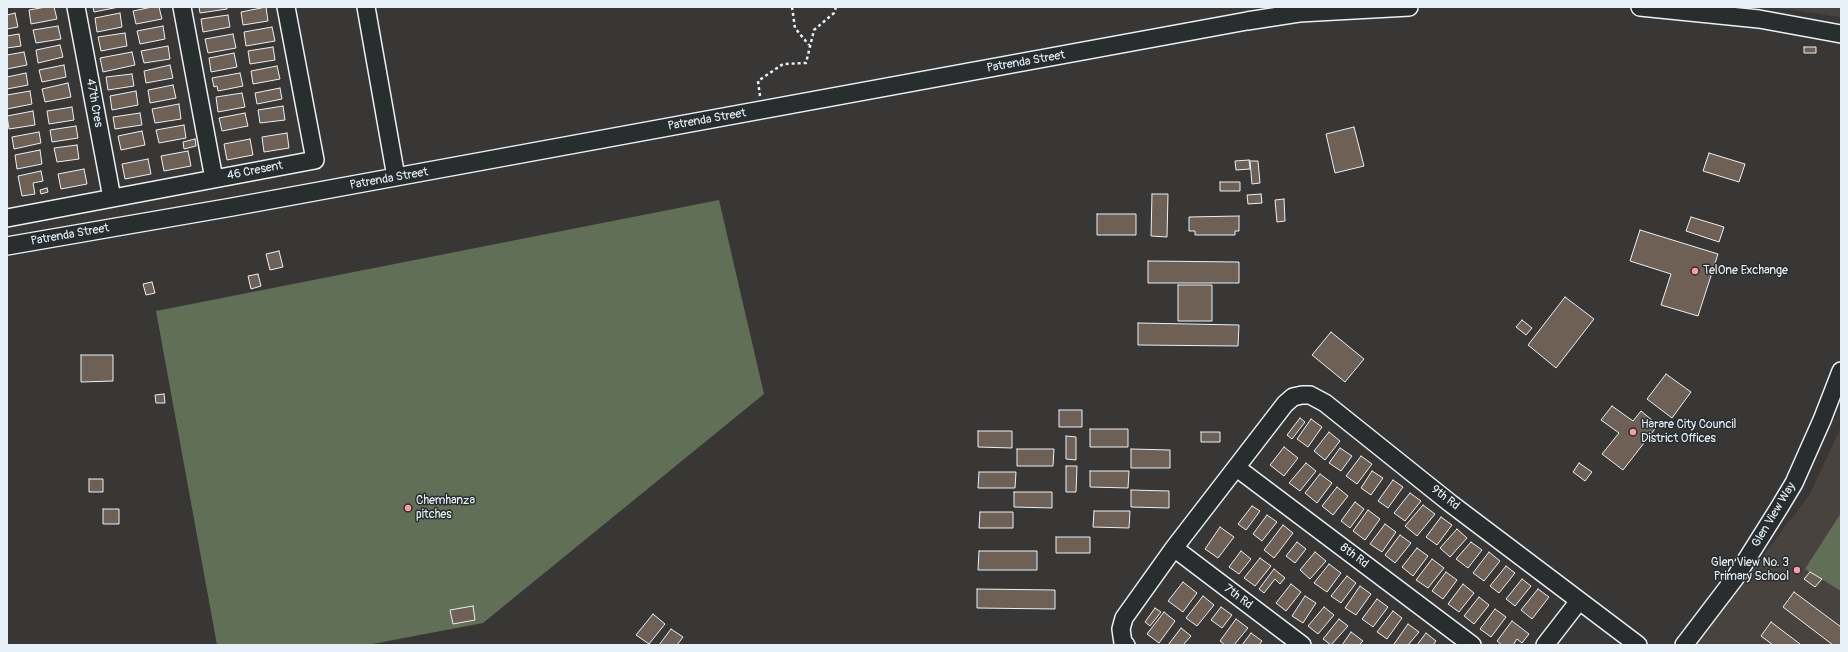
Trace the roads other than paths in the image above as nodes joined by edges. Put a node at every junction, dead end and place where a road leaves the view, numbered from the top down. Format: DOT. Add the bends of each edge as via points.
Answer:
graph roads {
  1 [pos="76,7"];
  2 [pos="182,7"];
  3 [pos="286,7"];
  4 [pos="366,7"];
  5 [pos="1409,7"];
  6 [pos="1640,7"];
  7 [pos="1247,14"];
  8 [pos="1841,34"];
  9 [pos="396,177"];
  10 [pos="214,179"];
  11 [pos="112,198"];
  12 [pos="7,218"];
  13 [pos="7,246"];
  14 [pos="1841,371"];
  15 [pos="1236,468"];
  16 [pos="1174,548"];
  17 [pos="1579,601"];
  18 [pos="1124,644"];
  19 [pos="1302,645"];
  20 [pos="1472,645"];
  21 [pos="1545,645"];
  22 [pos="1638,645"];
  23 [pos="1684,645"];
  1 -- 11 [label="street, 47th Cres"];
  2 -- 10 [label="street, 46 Cresent"];
  3 -- 10 [label="street, 46 Cresent" via="315,160"];
  4 -- 9 [label="street"];
  5 -- 7 [label="street, Patrenda Street"];
  6 -- 8 [label="street" via="1759,19"];
  7 -- 9 [label="street, Patrenda Street" via="761,110"];
  9 -- 13 [label="street, Patrenda Street"];
  10 -- 11 [label="street"];
  11 -- 12 [label="street"];
  14 -- 23 [label="street, Glen View Way" via="1790,489 1735,578"];
  15 -- 16 [label="street"];
  15 -- 17 [label="street, 9th Rd" via="1285,404 1293,397 1310,395 1325,402 1450,503"];
  15 -- 20 [label="street, 8th Rd"];
  16 -- 18 [label="street" via="1124,618 1121,629"];
  16 -- 19 [label="street, 7th Rd"];
  17 -- 21 [label="street"];
  17 -- 22 [label="street, 9th Rd"];
}
